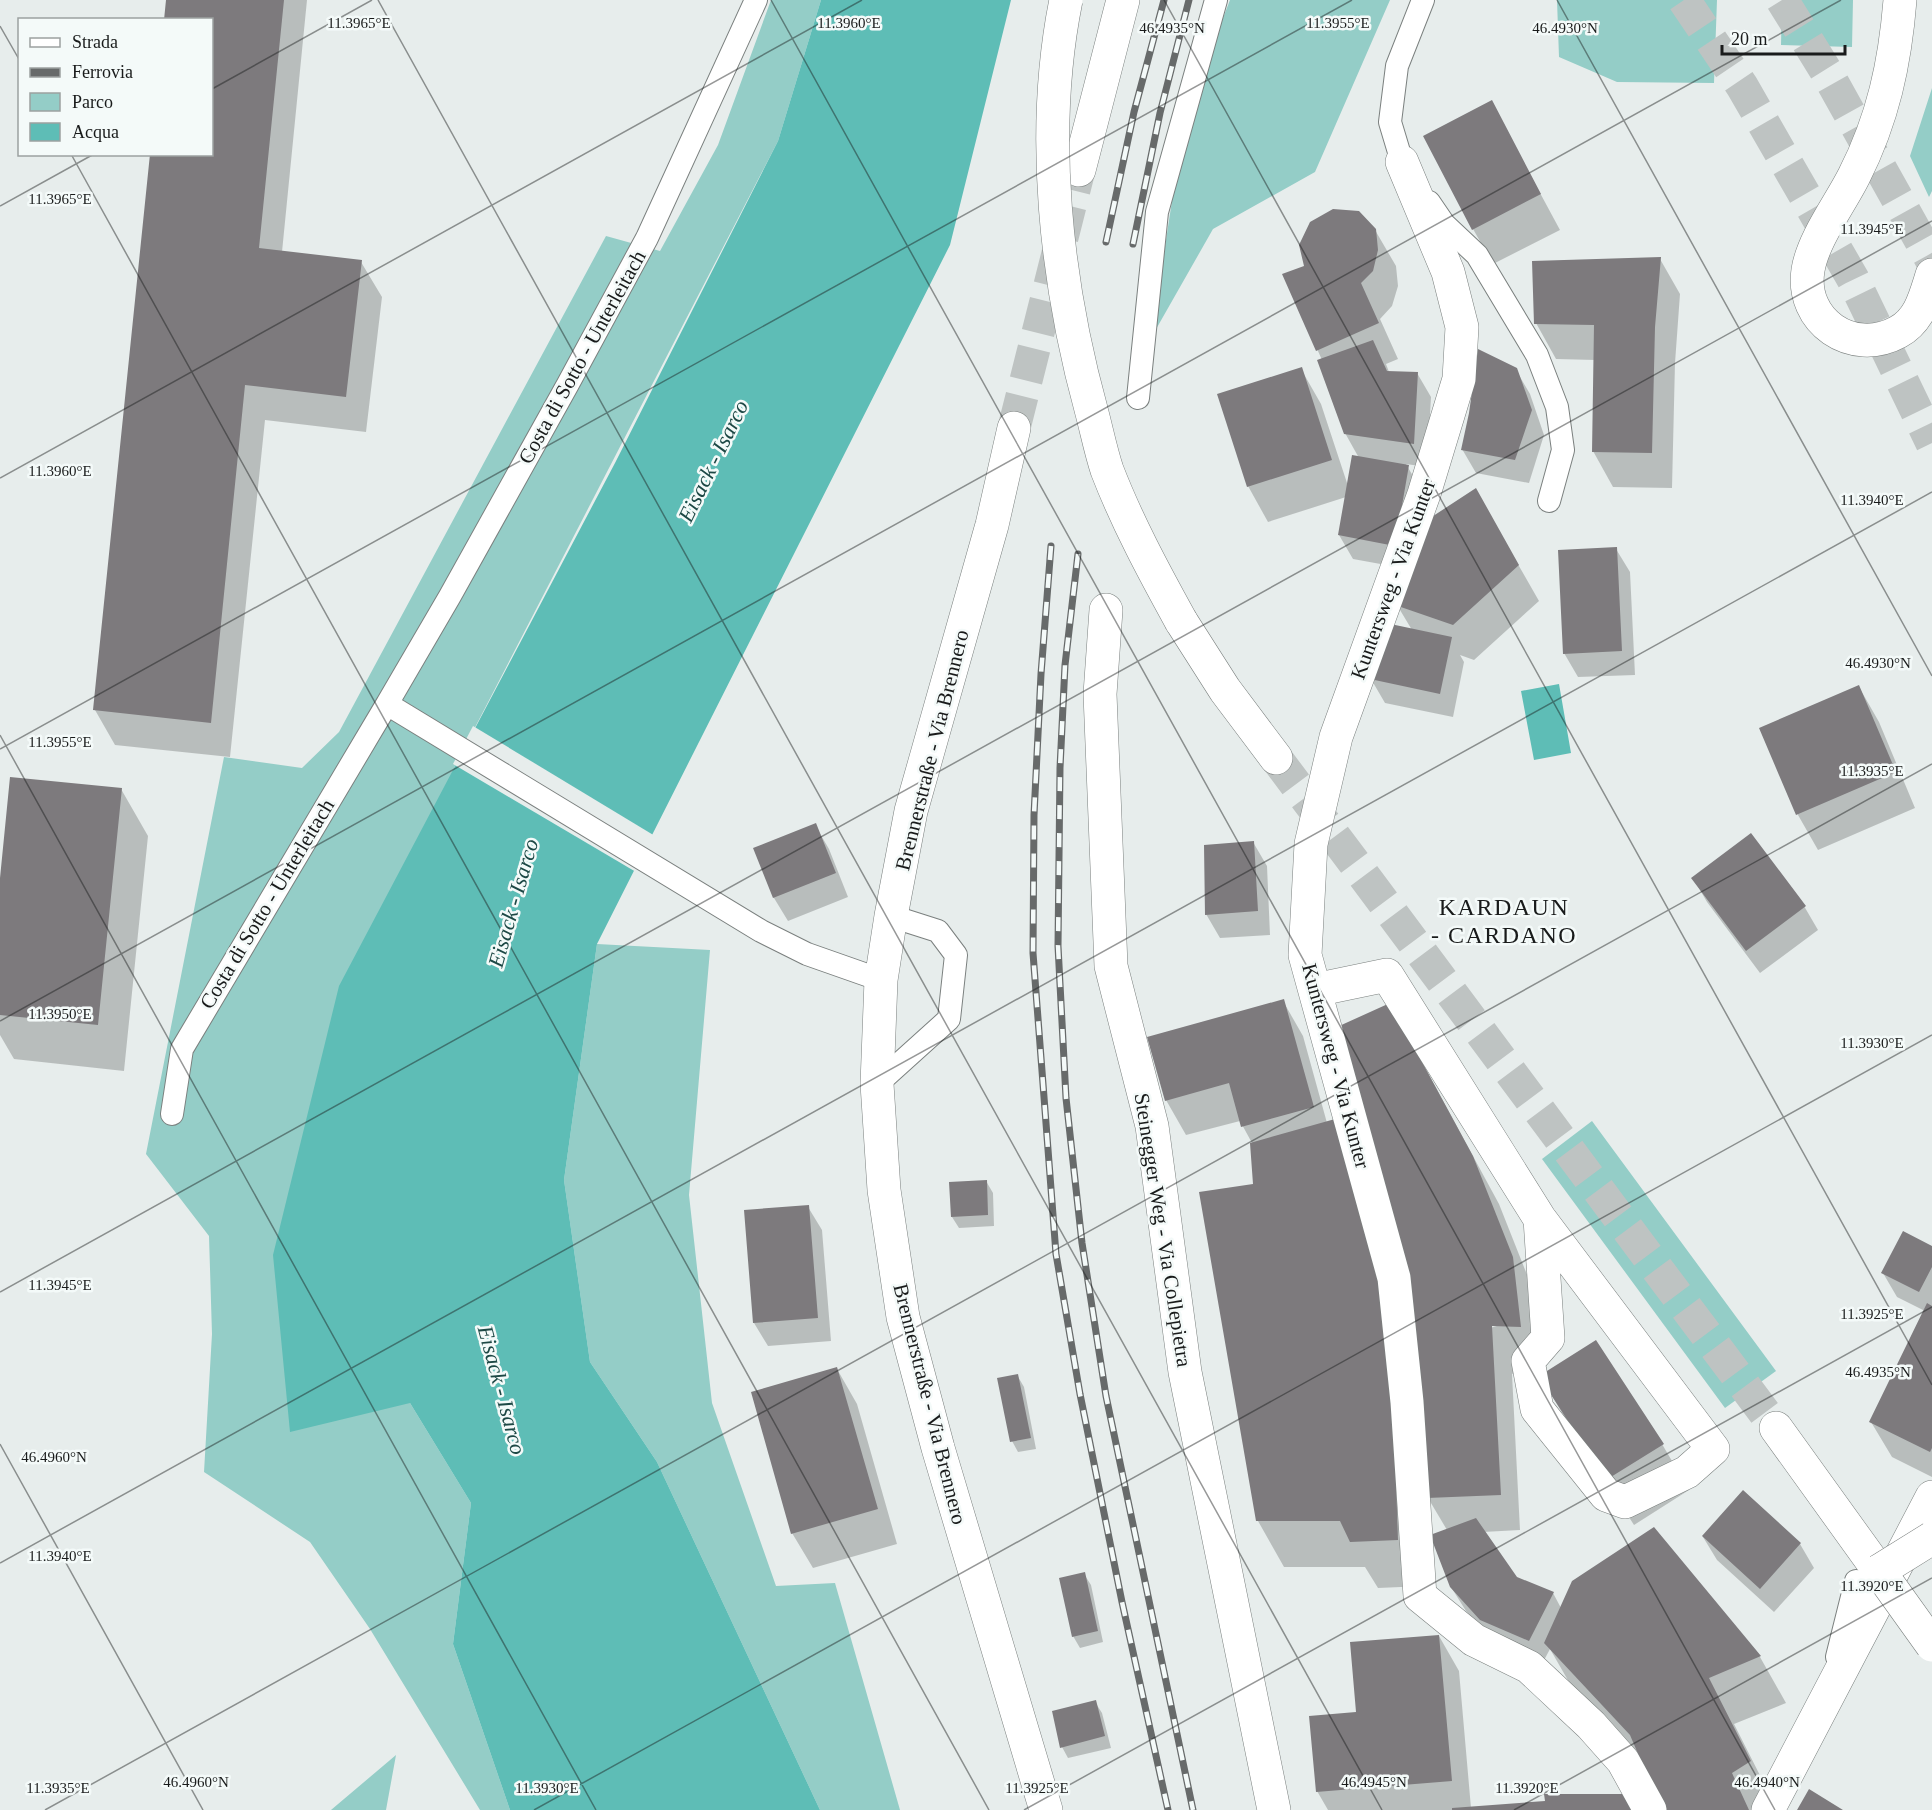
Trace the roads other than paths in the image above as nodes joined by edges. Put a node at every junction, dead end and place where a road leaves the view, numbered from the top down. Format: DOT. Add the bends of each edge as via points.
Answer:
graph roads {
  1 [pos="756,0"];
  2 [pos="1066,0"];
  3 [pos="1123,0"];
  4 [pos="1216,0"];
  5 [pos="1423,0"];
  6 [pos="1900,0"];
  7 [pos="1402,162"];
  8 [pos="1078,170"];
  9 [pos="1932,275"];
  10 [pos="1138,398"];
  11 [pos="1014,428"];
  12 [pos="1549,501"];
  13 [pos="1106,610"];
  14 [pos="387,704"];
  15 [pos="1276,758"];
  16 [pos="891,916"];
  17 [pos="881,980"];
  18 [pos="1315,990"];
  19 [pos="877,1084"];
  20 [pos="172,1114"];
  21 [pos="1540,1219"];
  22 [pos="1776,1428"];
  23 [pos="1932,1497"];
  24 [pos="1932,1538"];
  25 [pos="1868,1576"];
  26 [pos="1932,1645"];
  27 [pos="1828,1693"];
  28 [pos="1046,1810"];
  29 [pos="1274,1810"];
  30 [pos="1650,1810"];
  31 [pos="1768,1810"];
  1 -- 14 [label="lane, Costa di Sotto - Unterleitach" via="646,238"];
  2 -- 15 [label="street, bridge" via="1053,113 1055,196 1079,368 1107,469 1146,559 1224,690"];
  3 -- 8 [label="street"];
  4 -- 10 [label="lane" via="1157,212"];
  5 -- 7 [label="lane, Kuntersweg - Via Kunter" via="1397,66 1390,122"];
  6 -- 9 [label="street" via="1896,42 1880,119 1817,244 1808,269 1808,294 1832,331 1853,340 1877,339 1898,332 1914,320"];
  7 -- 12 [label="lane" via="1444,224 1477,255 1537,355 1557,407 1563,450"];
  7 -- 18 [label="street, Kuntersweg - Via Kunter" via="1451,283 1462,327 1459,379 1424,494 1333,748 1311,844 1305,955"];
  11 -- 16 [label="street, Brennerstraße - Via Brennero" via="992,525 911,811"];
  13 -- 29 [label="street, Steinegger Weg - Via Collepietra" via="1100,694 1111,966 1152,1126 1185,1372"];
  14 -- 17 [label="lane" via="761,931 807,954"];
  14 -- 20 [label="lane, Costa di Sotto - Unterleitach" via="182,1049"];
  16 -- 17 [label="street, Brennerstraße - Via Brennero"];
  16 -- 19 [label="lane" via="938,931 956,955 949,1019"];
  17 -- 19 [label="street, Brennerstraße - Via Brennero"];
  18 -- 21 [label="street" via="1387,975"];
  18 -- 30 [label="street, Kuntersweg - Via Kunter" via="1394,1278 1420,1596 1474,1640 1529,1667 1623,1761"];
  19 -- 28 [label="street, Brennerstraße - Via Brennero" via="884,1190 903,1317"];
  21 -- 21 [label="street" via="1548,1338 1528,1361 1537,1409 1606,1495 1625,1503 1687,1472 1713,1449"];
  22 -- 25 [label="street"];
  23 -- 27 [label="street"];
  24 -- 25 [label="street, bridge"];
  25 -- 26 [label="street, bridge"];
  25 -- 27 [label="lane"];
  27 -- 31 [label="street"];
}
